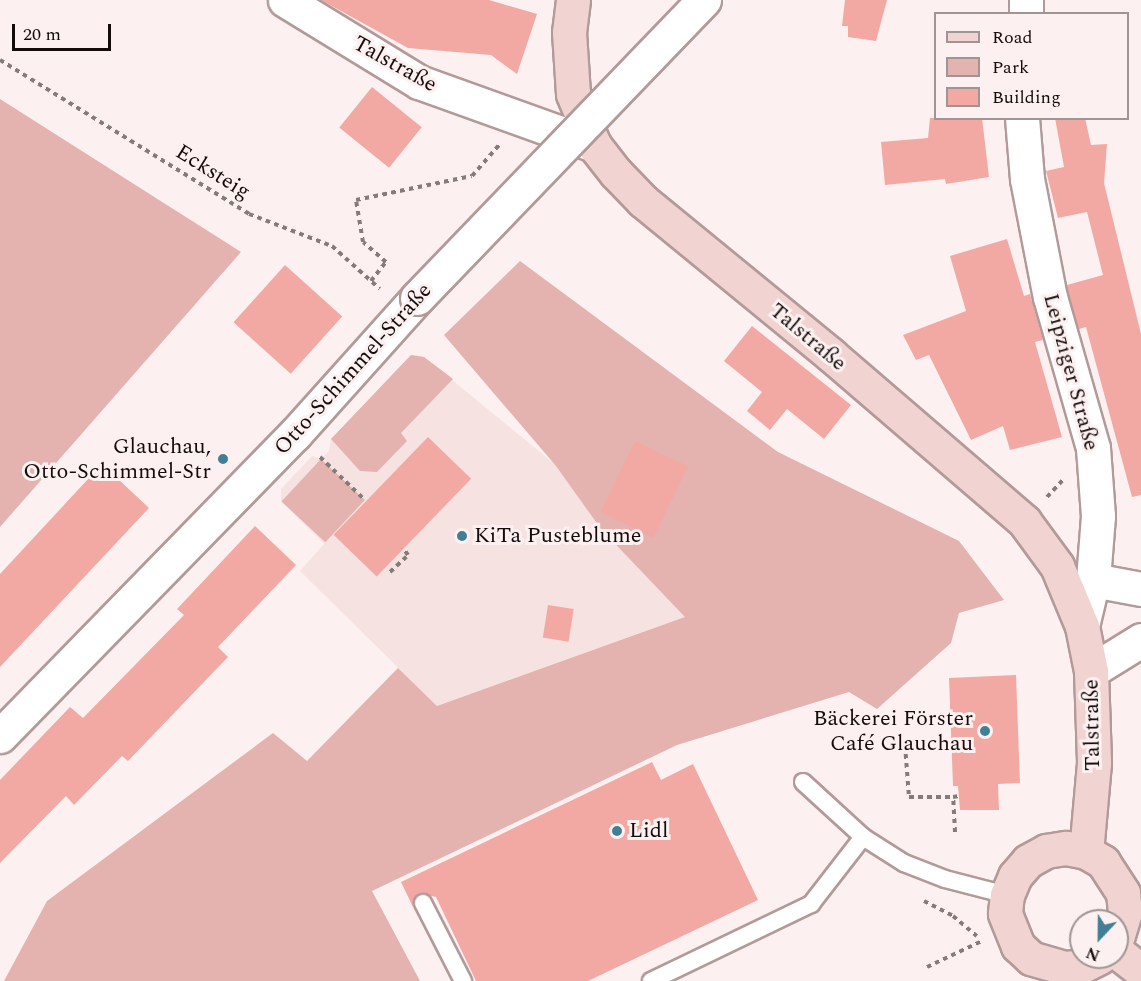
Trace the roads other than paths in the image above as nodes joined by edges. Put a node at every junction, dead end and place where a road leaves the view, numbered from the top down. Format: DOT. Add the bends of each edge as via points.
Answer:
graph roads {
  1 [pos="285,0"];
  2 [pos="573,0"];
  3 [pos="704,0"];
  4 [pos="1022,120"];
  5 [pos="594,145"];
  6 [pos="1093,580"];
  7 [pos="1141,589"];
  8 [pos="1082,626"];
  9 [pos="1141,640"];
  10 [pos="1091,671"];
  11 [pos="0,736"];
  12 [pos="802,782"];
  13 [pos="863,837"];
  14 [pos="1086,852"];
  15 [pos="1007,895"];
  16 [pos="423,903"];
  17 [pos="1125,909"];
  18 [pos="1129,962"];
  19 [pos="1069,968"];
  20 [pos="1141,971"];
  21 [pos="1045,973"];
  22 [pos="463,981"];
  23 [pos="651,981"];
  1 -- 5 [label="street, Talstraße" via="419,82"];
  2 -- 5 [label="street" via="569,32 573,94"];
  3 -- 11 [label="street, Otto-Schimmel-Straße, bridge" via="411,305 295,434"];
  4 -- 6 [label="street, Leipziger Straße" via="1027,179 1050,297 1093,448 1098,516"];
  5 -- 8 [label="street, Talstraße" via="643,201 1024,521 1057,566"];
  6 -- 7 [label="street"];
  6 -- 8 [label="street, Leipziger Straße"];
  8 -- 10 [label="street, Talstraße"];
  9 -- 10 [label="street"];
  10 -- 14 [label="street, Talstraße" via="1094,763"];
  12 -- 13 [label="lane"];
  13 -- 15 [label="lane" via="904,863 945,879"];
  13 -- 23 [label="lane" via="811,904"];
  14 -- 15 [label="street" via="1066,848 1037,856 1015,876"];
  14 -- 17 [label="street" via="1115,876"];
  15 -- 21 [label="street" via="1005,913 1018,946"];
  16 -- 22 [label="lane"];
  18 -- 20 [label="street"];
  19 -- 21 [label="street"];
}
